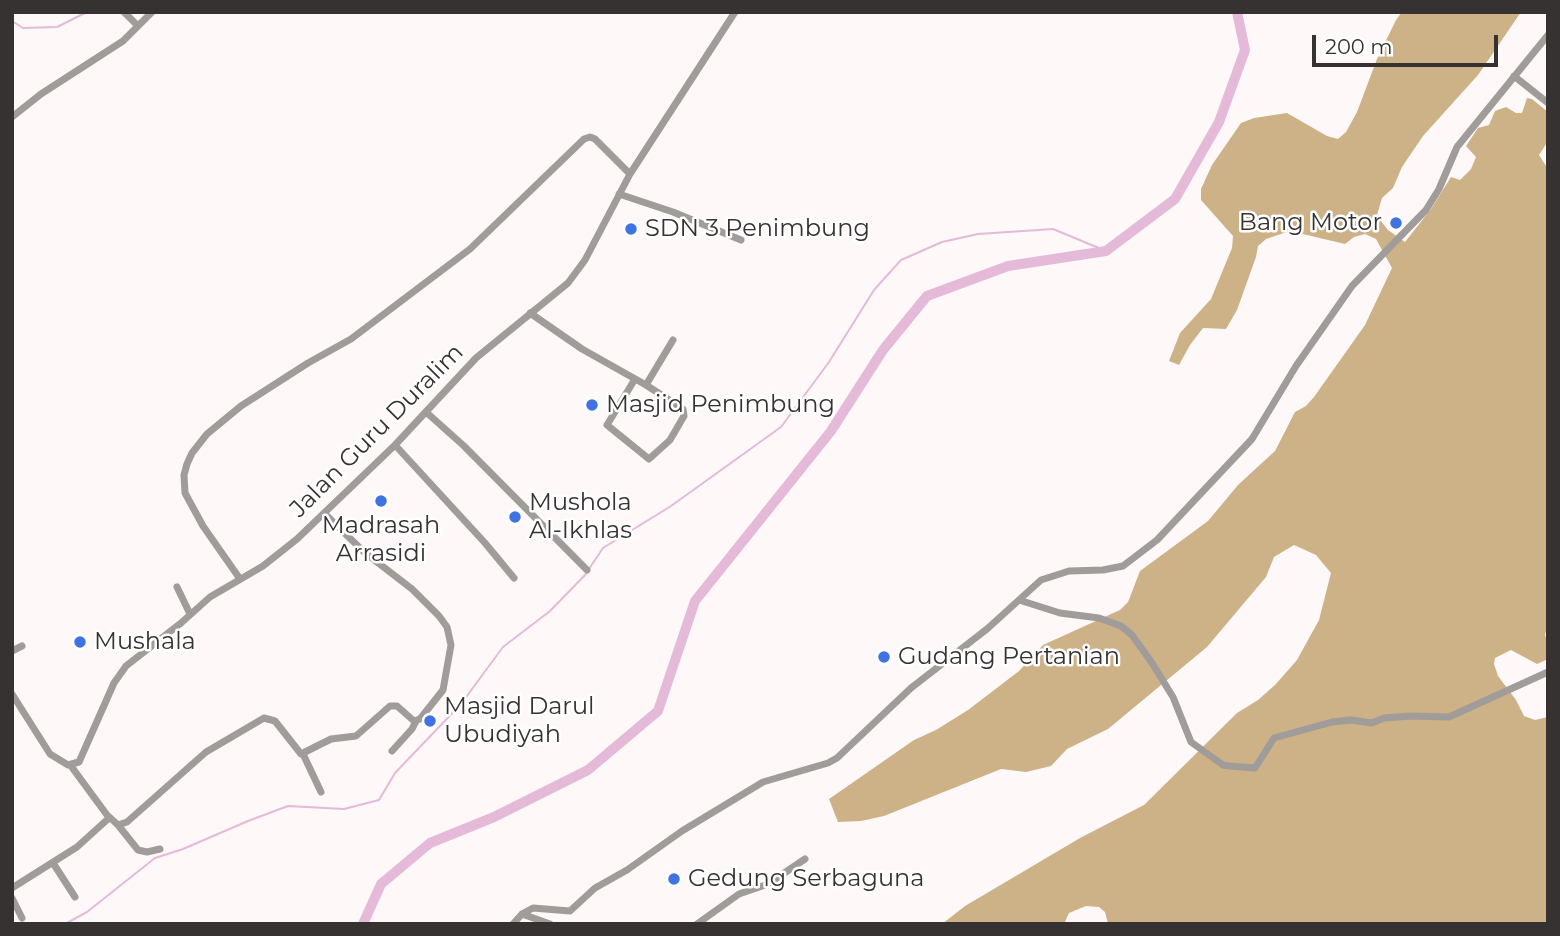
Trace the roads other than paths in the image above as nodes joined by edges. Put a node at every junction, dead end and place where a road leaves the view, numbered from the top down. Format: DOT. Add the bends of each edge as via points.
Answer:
graph roads {
  1 [pos="124,12"];
  2 [pos="152,12"];
  3 [pos="735,12"];
  4 [pos="138,26"];
  5 [pos="1548,35"];
  6 [pos="1514,76"];
  7 [pos="1548,103"];
  8 [pos="12,117"];
  9 [pos="630,174"];
  10 [pos="619,194"];
  11 [pos="741,240"];
  12 [pos="530,313"];
  13 [pos="673,340"];
  14 [pos="635,379"];
  15 [pos="646,385"];
  16 [pos="426,412"];
  17 [pos="395,445"];
  18 [pos="324,513"];
  19 [pos="587,569"];
  20 [pos="514,578"];
  21 [pos="240,579"];
  22 [pos="177,587"];
  23 [pos="1019,600"];
  24 [pos="190,614"];
  25 [pos="22,646"];
  26 [pos="12,651"];
  27 [pos="1548,672"];
  28 [pos="12,694"];
  29 [pos="416,721"];
  30 [pos="392,751"];
  31 [pos="303,754"];
  32 [pos="71,766"];
  33 [pos="321,792"];
  34 [pos="109,818"];
  35 [pos="118,825"];
  36 [pos="160,849"];
  37 [pos="805,859"];
  38 [pos="53,863"];
  39 [pos="12,888"];
  40 [pos="75,897"];
  41 [pos="12,898"];
  42 [pos="522,914"];
  43 [pos="22,918"];
  44 [pos="513,924"];
  45 [pos="550,924"];
  46 [pos="697,924"];
  1 -- 4 [label="street"];
  2 -- 4 [label="street"];
  3 -- 9 [label="street, Jalan Guru Duralim"];
  4 -- 8 [label="street"];
  5 -- 6 [label="street"];
  6 -- 7 [label="street"];
  6 -- 23 [label="street" via="1457,147 1426,210 1353,286 1252,439 1230,464 1132,561 1113,569 1058,573 1041,580"];
  9 -- 10 [label="street, Jalan Guru Duralim"];
  9 -- 21 [label="street" via="595,139 584,139 470,249 351,339 241,406 207,434 187,464 186,493"];
  10 -- 11 [label="street"];
  10 -- 12 [label="street, Jalan Guru Duralim" via="575,274"];
  12 -- 14 [label="street"];
  12 -- 16 [label="street, Jalan Guru Duralim" via="476,358"];
  13 -- 15 [label="street"];
  14 -- 15 [label="street"];
  14 -- 15 [label="street" via="607,425 649,459 667,445 685,414"];
  16 -- 17 [label="street, Jalan Guru Duralim"];
  16 -- 19 [label="street"];
  17 -- 18 [label="street, Jalan Guru Duralim"];
  17 -- 20 [label="street"];
  18 -- 21 [label="street, Jalan Guru Duralim" via="271,560"];
  18 -- 29 [label="street" via="412,589 447,627 451,645 443,690"];
  21 -- 24 [label="street, Jalan Guru Duralim"];
  22 -- 24 [label="street"];
  23 -- 27 [label="street" via="1121,626 1153,663 1192,742 1230,766 1255,768 1274,738 1332,722 1449,717"];
  23 -- 42 [label="street" via="911,688 837,758 763,782 595,888 570,911 539,908"];
  24 -- 32 [label="street, Jalan Guru Duralim" via="120,672 80,761"];
  25 -- 26 [label="street"];
  28 -- 32 [label="street" via="50,754"];
  29 -- 30 [label="street"];
  29 -- 31 [label="street" via="390,706 356,736 331,739"];
  31 -- 33 [label="street"];
  31 -- 35 [label="street" via="274,720 264,718 206,752"];
  32 -- 34 [label="street"];
  34 -- 35 [label="street"];
  34 -- 38 [label="street"];
  35 -- 36 [label="street" via="138,850"];
  37 -- 46 [label="street" via="768,884 739,894"];
  38 -- 39 [label="street"];
  38 -- 40 [label="street"];
  41 -- 43 [label="street"];
  42 -- 44 [label="street"];
  42 -- 45 [label="street"];
}
